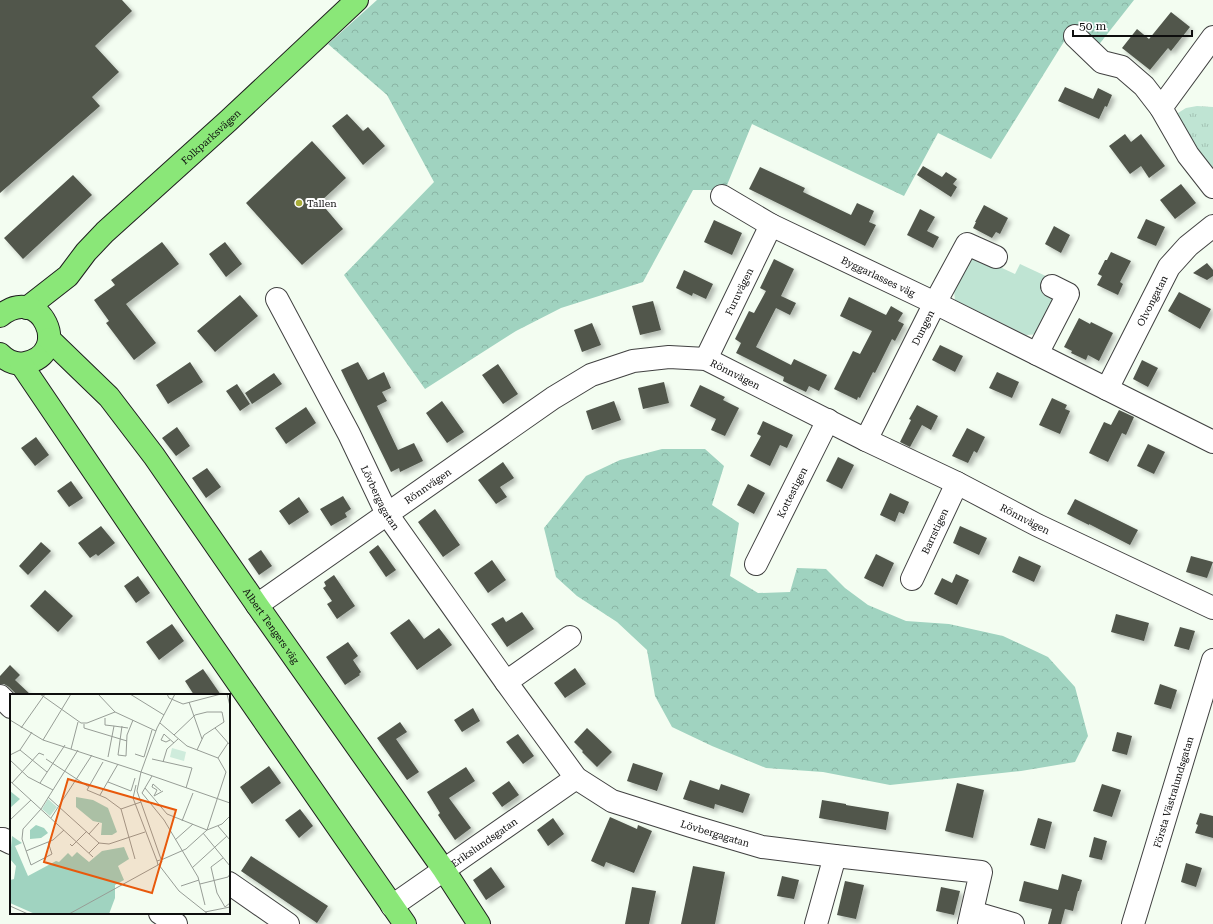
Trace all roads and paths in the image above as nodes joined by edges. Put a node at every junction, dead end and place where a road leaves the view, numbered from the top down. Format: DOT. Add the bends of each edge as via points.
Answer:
graph roads {
  1 [pos="357,0"];
  2 [pos="1075,36"];
  3 [pos="1213,37"];
  4 [pos="1162,108"];
  5 [pos="1213,187"];
  6 [pos="722,196"];
  7 [pos="771,224"];
  8 [pos="1213,226"];
  9 [pos="996,257"];
  10 [pos="68,276"];
  11 [pos="1052,286"];
  12 [pos="278,299"];
  13 [pos="935,303"];
  14 [pos="10,307"];
  15 [pos="49,335"];
  16 [pos="1037,354"];
  17 [pos="706,359"];
  18 [pos="9,362"];
  19 [pos="1107,389"];
  20 [pos="828,420"];
  21 [pos="866,440"];
  22 [pos="1213,442"];
  23 [pos="957,483"];
  24 [pos="387,514"];
  25 [pos="756,564"];
  26 [pos="912,579"];
  27 [pos="257,606"];
  28 [pos="1213,608"];
  29 [pos="570,638"];
  30 [pos="1213,660"];
  31 [pos="506,682"];
  32 [pos="0,696"];
  33 [pos="10,706"];
  34 [pos="576,778"];
  35 [pos="0,839"];
  36 [pos="10,842"];
  37 [pos="835,856"];
  38 [pos="444,870"];
  39 [pos="230,884"];
  40 [pos="392,906"];
  41 [pos="161,914"];
  42 [pos="971,918"];
  43 [pos="176,924"];
  44 [pos="288,924"];
  45 [pos="405,924"];
  46 [pos="479,924"];
  47 [pos="816,924"];
  48 [pos="1012,924"];
  49 [pos="1133,924"];
  1 -- 10 [label="main road, Folkparksvägen" via="105,232"];
  2 -- 4 [label="street" via="1102,62 1122,67 1144,86"];
  3 -- 4 [label="street"];
  4 -- 5 [label="street" via="1188,155"];
  6 -- 7 [label="street, Byggarlasses väg"];
  7 -- 13 [label="street, Byggarlasses väg"];
  7 -- 17 [label="street, Furuvägen"];
  8 -- 19 [label="street, Olvongatan" via="1188,246 1169,267"];
  9 -- 13 [label="street, Dungen" via="967,244"];
  10 -- 14 [label="main road, Folkparksvägen"];
  10 -- 15 [label="main road, Folkparksvägen" via="55,309"];
  11 -- 16 [label="street" via="1068,294"];
  12 -- 24 [label="street, Lövbergagatan" via="349,434"];
  13 -- 16 [label="street, Byggarlasses väg"];
  13 -- 21 [label="street, Dungen"];
  14 -- 15 [label="main road, Albert Tengers väg" via="35,311 42,316"];
  15 -- 18 [label="main road, Folkparksvägen" via="46,349 40,357 31,362"];
  15 -- 27 [label="main road, Albert Tengers väg" via="109,397 154,456"];
  16 -- 19 [label="street, Byggarlasses väg"];
  17 -- 20 [label="street, Rönnvägen"];
  17 -- 24 [label="street, Rönnvägen" via="670,357 634,361 591,375 553,398"];
  18 -- 40 [label="main road" via="195,621"];
  19 -- 22 [label="street, Byggarlasses väg"];
  20 -- 21 [label="street, Rönnvägen"];
  20 -- 25 [label="street, Kottestigen"];
  21 -- 23 [label="street, Rönnvägen"];
  23 -- 26 [label="street, Barrstigen"];
  23 -- 28 [label="street, Rönnvägen" via="1037,525"];
  24 -- 27 [label="street, Rönnvägen"];
  24 -- 31 [label="street, Lövbergagatan"];
  27 -- 38 [label="main road, Albert Tengers väg"];
  29 -- 31 [label="street"];
  30 -- 49 [label="street, Första Västralundsgatan"];
  31 -- 34 [label="street, Lövbergagatan"];
  32 -- 33 [label="street"];
  34 -- 37 [label="street, Lövbergagatan" via="612,801 684,824 762,846"];
  34 -- 38 [label="street, Erikslundsgatan"];
  35 -- 36 [label="street"];
  37 -- 42 [label="street, Lövbergagatan" via="981,872"];
  37 -- 47 [label="street"];
  38 -- 40 [label="street, Erikslundsgatan"];
  38 -- 46 [label="main road, Albert Tengers väg"];
  39 -- 44 [label="street"];
  40 -- 45 [label="main road"];
  41 -- 43 [label="street"];
  42 -- 48 [label="street"];
}
